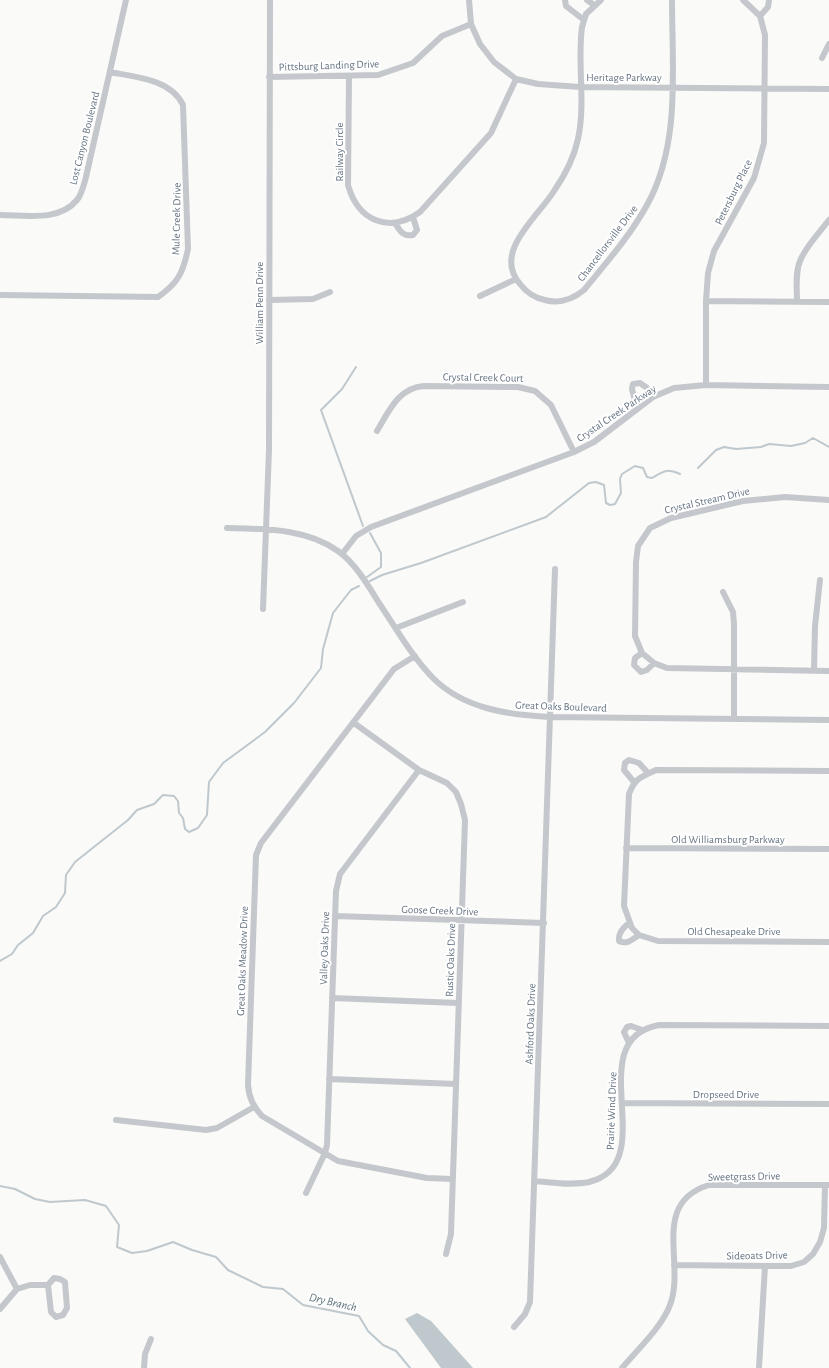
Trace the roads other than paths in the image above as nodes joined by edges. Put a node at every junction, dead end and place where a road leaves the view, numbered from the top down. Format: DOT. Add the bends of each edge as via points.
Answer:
graph roads {
  1 [pos="126,0"];
  2 [pos="270,0"];
  3 [pos="469,0"];
  4 [pos="565,0"];
  5 [pos="587,0"];
  6 [pos="601,0"];
  7 [pos="672,0"];
  8 [pos="769,0"];
  9 [pos="747,1"];
  10 [pos="594,5"];
  11 [pos="760,16"];
  12 [pos="584,20"];
  13 [pos="471,24"];
  14 [pos="829,44"];
  15 [pos="822,58"];
  16 [pos="110,72"];
  17 [pos="349,76"];
  18 [pos="270,77"];
  19 [pos="516,79"];
  20 [pos="580,87"];
  21 [pos="672,88"];
  22 [pos="765,88"];
  23 [pos="829,89"];
  24 [pos="0,215"];
  25 [pos="413,216"];
  26 [pos="829,220"];
  27 [pos="395,223"];
  28 [pos="516,279"];
  29 [pos="330,292"];
  30 [pos="0,295"];
  31 [pos="480,296"];
  32 [pos="269,300"];
  33 [pos="706,302"];
  34 [pos="796,302"];
  35 [pos="829,302"];
  36 [pos="706,385"];
  37 [pos="829,387"];
  38 [pos="653,397"];
  39 [pos="637,409"];
  40 [pos="377,431"];
  41 [pos="574,452"];
  42 [pos="829,500"];
  43 [pos="226,528"];
  44 [pos="266,530"];
  45 [pos="342,554"];
  46 [pos="555,569"];
  47 [pos="820,580"];
  48 [pos="723,592"];
  49 [pos="463,602"];
  50 [pos="263,609"];
  51 [pos="396,628"];
  52 [pos="642,653"];
  53 [pos="415,656"];
  54 [pos="654,664"];
  55 [pos="734,670"];
  56 [pos="814,670"];
  57 [pos="829,671"];
  58 [pos="550,717"];
  59 [pos="734,719"];
  60 [pos="829,720"];
  61 [pos="354,723"];
  62 [pos="419,770"];
  63 [pos="829,771"];
  64 [pos="648,774"];
  65 [pos="634,782"];
  66 [pos="626,848"];
  67 [pos="829,849"];
  68 [pos="335,916"];
  69 [pos="461,920"];
  70 [pos="544,923"];
  71 [pos="629,923"];
  72 [pos="640,935"];
  73 [pos="829,942"];
  74 [pos="332,998"];
  75 [pos="458,1003"];
  76 [pos="829,1026"];
  77 [pos="642,1030"];
  78 [pos="628,1043"];
  79 [pos="329,1079"];
  80 [pos="456,1084"];
  81 [pos="622,1103"];
  82 [pos="829,1104"];
  83 [pos="254,1107"];
  84 [pos="116,1120"];
  85 [pos="325,1153"];
  86 [pos="452,1179"];
  87 [pos="534,1180"];
  88 [pos="827,1185"];
  89 [pos="306,1193"];
  90 [pos="446,1254"];
  91 [pos="0,1258"];
  92 [pos="674,1265"];
  93 [pos="765,1266"];
  94 [pos="48,1285"];
  95 [pos="17,1289"];
  96 [pos="0,1308"];
  97 [pos="514,1328"];
  98 [pos="151,1339"];
  99 [pos="144,1368"];
  100 [pos="622,1368"];
  101 [pos="759,1368"];
  1 -- 16 [label="street, Lost Canyon Boulevard"];
  2 -- 18 [label="street, William Penn Drive"];
  3 -- 13 [label="street, Heritage Parkway"];
  4 -- 12 [label="street" via="566,6"];
  5 -- 10 [label="street"];
  6 -- 10 [label="street"];
  7 -- 21 [label="street, Chancellorsville Drive"];
  8 -- 11 [label="street" via="768,7"];
  9 -- 11 [label="street"];
  10 -- 12 [label="street"];
  11 -- 22 [label="street, Petersburg Place" via="765,35"];
  12 -- 20 [label="street" via="580,39"];
  13 -- 17 [label="street, Pittsburg Landing Drive" via="442,36 427,52 407,65 378,75"];
  13 -- 19 [label="street, Heritage Parkway" via="480,44 494,62"];
  14 -- 15 [label="street"];
  16 -- 24 [label="street, Lost Canyon Boulevard" via="86,177 78,199 68,208 50,215"];
  16 -- 30 [label="street, Mule Creek Drive" via="170,88 183,104 188,249 184,269 176,282 158,296"];
  17 -- 18 [label="street, Pittsburg Landing Drive"];
  17 -- 27 [label="street, Railway Circle" via="348,185 352,199 360,211 370,218"];
  18 -- 32 [label="street, William Penn Drive"];
  19 -- 20 [label="street, Heritage Parkway" via="538,84"];
  19 -- 25 [label="street" via="491,133 420,212"];
  20 -- 21 [label="street, Heritage Parkway"];
  20 -- 28 [label="street" via="578,138 572,158 553,193 518,238 512,259"];
  21 -- 22 [label="street, Heritage Parkway"];
  21 -- 28 [label="street, Chancellorsville Drive" via="668,147 658,182 636,224 584,290 574,298 551,302 536,298"];
  22 -- 23 [label="street, Heritage Parkway"];
  22 -- 33 [label="street, Petersburg Place" via="764,143 760,161 754,178 714,252 708,273"];
  25 -- 27 [label="street"];
  25 -- 27 [label="street" via="417,230 413,235 402,234"];
  26 -- 34 [label="street" via="799,262"];
  28 -- 31 [label="street"];
  29 -- 32 [label="street" via="313,299"];
  32 -- 44 [label="street, William Penn Drive"];
  33 -- 34 [label="street"];
  33 -- 36 [label="street, Petersburg Place"];
  34 -- 35 [label="street"];
  36 -- 37 [label="street, Crystal Creek Parkway"];
  36 -- 38 [label="street, Crystal Creek Parkway" via="679,387"];
  38 -- 39 [label="street, Crystal Creek Parkway"];
  38 -- 39 [label="street" via="640,383 633,384"];
  39 -- 41 [label="street, Crystal Creek Parkway" via="594,442"];
  40 -- 41 [label="street, Crystal Creek Court" via="398,397 410,389 424,386 524,387 541,394 551,405"];
  41 -- 45 [label="street, Crystal Creek Parkway" via="371,527 356,536"];
  42 -- 52 [label="street, Crystal Stream Drive" via="785,497 743,501 671,518 650,528 638,546 636,562 634,627 637,644"];
  43 -- 44 [label="street, Great Oaks Boulevard"];
  44 -- 45 [label="street, Great Oaks Boulevard" via="304,535"];
  44 -- 50 [label="street, William Penn Drive"];
  45 -- 51 [label="street, Great Oaks Boulevard" via="352,564"];
  46 -- 58 [label="street, Ashford Oaks Drive"];
  47 -- 56 [label="street"];
  48 -- 55 [label="street" via="734,617"];
  49 -- 51 [label="street"];
  51 -- 53 [label="street, Great Oaks Boulevard"];
  52 -- 54 [label="street, Crystal Stream Drive"];
  52 -- 54 [label="street" via="635,658 634,666 637,669 641,672"];
  53 -- 58 [label="street, Great Oaks Boulevard" via="433,678 456,695 484,708 512,715"];
  53 -- 61 [label="street, Great Oaks Meadow Drive" via="394,669"];
  54 -- 55 [label="street, Crystal Stream Drive" via="672,669"];
  55 -- 56 [label="street, Crystal Stream Drive"];
  55 -- 59 [label="street"];
  56 -- 57 [label="street, Crystal Stream Drive"];
  58 -- 59 [label="street, Great Oaks Boulevard"];
  58 -- 70 [label="street, Ashford Oaks Drive"];
  59 -- 60 [label="street, Great Oaks Boulevard"];
  61 -- 62 [label="street, Rustic Oaks Drive"];
  61 -- 83 [label="street, Great Oaks Meadow Drive" via="260,843 256,855 248,1085 249,1097"];
  62 -- 68 [label="street, Valley Oaks Drive" via="340,874"];
  62 -- 69 [label="street, Rustic Oaks Drive" via="447,783 456,792 461,804 465,820"];
  63 -- 64 [label="street" via="656,770"];
  64 -- 65 [label="street"];
  64 -- 65 [label="street" via="639,763 629,760 625,763 624,770"];
  65 -- 66 [label="street, Old Chesapeake Drive" via="629,794"];
  66 -- 67 [label="street, Old Williamsburg Parkway"];
  66 -- 71 [label="street, Old Chesapeake Drive" via="624,906"];
  68 -- 69 [label="street, Goose Creek Drive"];
  68 -- 74 [label="street, Valley Oaks Drive"];
  69 -- 70 [label="street, Goose Creek Drive"];
  69 -- 75 [label="street, Rustic Oaks Drive"];
  70 -- 87 [label="street, Ashford Oaks Drive"];
  71 -- 72 [label="street, Old Chesapeake Drive"];
  71 -- 72 [label="street" via="618,936 619,941 630,942"];
  72 -- 73 [label="street, Old Chesapeake Drive" via="658,941"];
  74 -- 75 [label="street"];
  74 -- 79 [label="street, Valley Oaks Drive"];
  75 -- 80 [label="street, Rustic Oaks Drive"];
  76 -- 77 [label="street, Prairie Wind Drive" via="659,1025"];
  77 -- 78 [label="street, Prairie Wind Drive"];
  77 -- 78 [label="street, Prairie Wind Drive" via="627,1027 624,1032"];
  78 -- 81 [label="street, Prairie Wind Drive" via="622,1056"];
  79 -- 80 [label="street"];
  79 -- 85 [label="street, Valley Oaks Drive"];
  80 -- 86 [label="street, Rustic Oaks Drive"];
  81 -- 82 [label="street, Dropseed Drive"];
  81 -- 87 [label="street, Prairie Wind Drive" via="620,1154 608,1172 589,1182"];
  83 -- 84 [label="street" via="217,1128 206,1130"];
  83 -- 85 [label="street" via="262,1116"];
  85 -- 86 [label="street" via="347,1163 427,1178"];
  85 -- 89 [label="street"];
  86 -- 90 [label="street, Rustic Oaks Drive" via="451,1234"];
  87 -- 97 [label="street, Ashford Oaks Drive" via="530,1302 525,1314"];
  88 -- 92 [label="street, Sweetgrass Drive" via="709,1184 699,1188 685,1198 676,1212 673,1223"];
  88 -- 93 [label="street, Sideoats Drive" via="824,1228 813,1254 804,1262 791,1266"];
  91 -- 95 [label="street"];
  92 -- 93 [label="street, Sideoats Drive"];
  92 -- 100 [label="street, Sweetgrass Drive" via="673,1291 664,1317"];
  93 -- 101 [label="street"];
  94 -- 94 [label="street" via="54,1278 66,1282 67,1308 63,1315 56,1317 51,1312"];
  94 -- 95 [label="street" via="30,1285"];
  95 -- 96 [label="street"];
  98 -- 99 [label="street" via="145,1354"];
}
